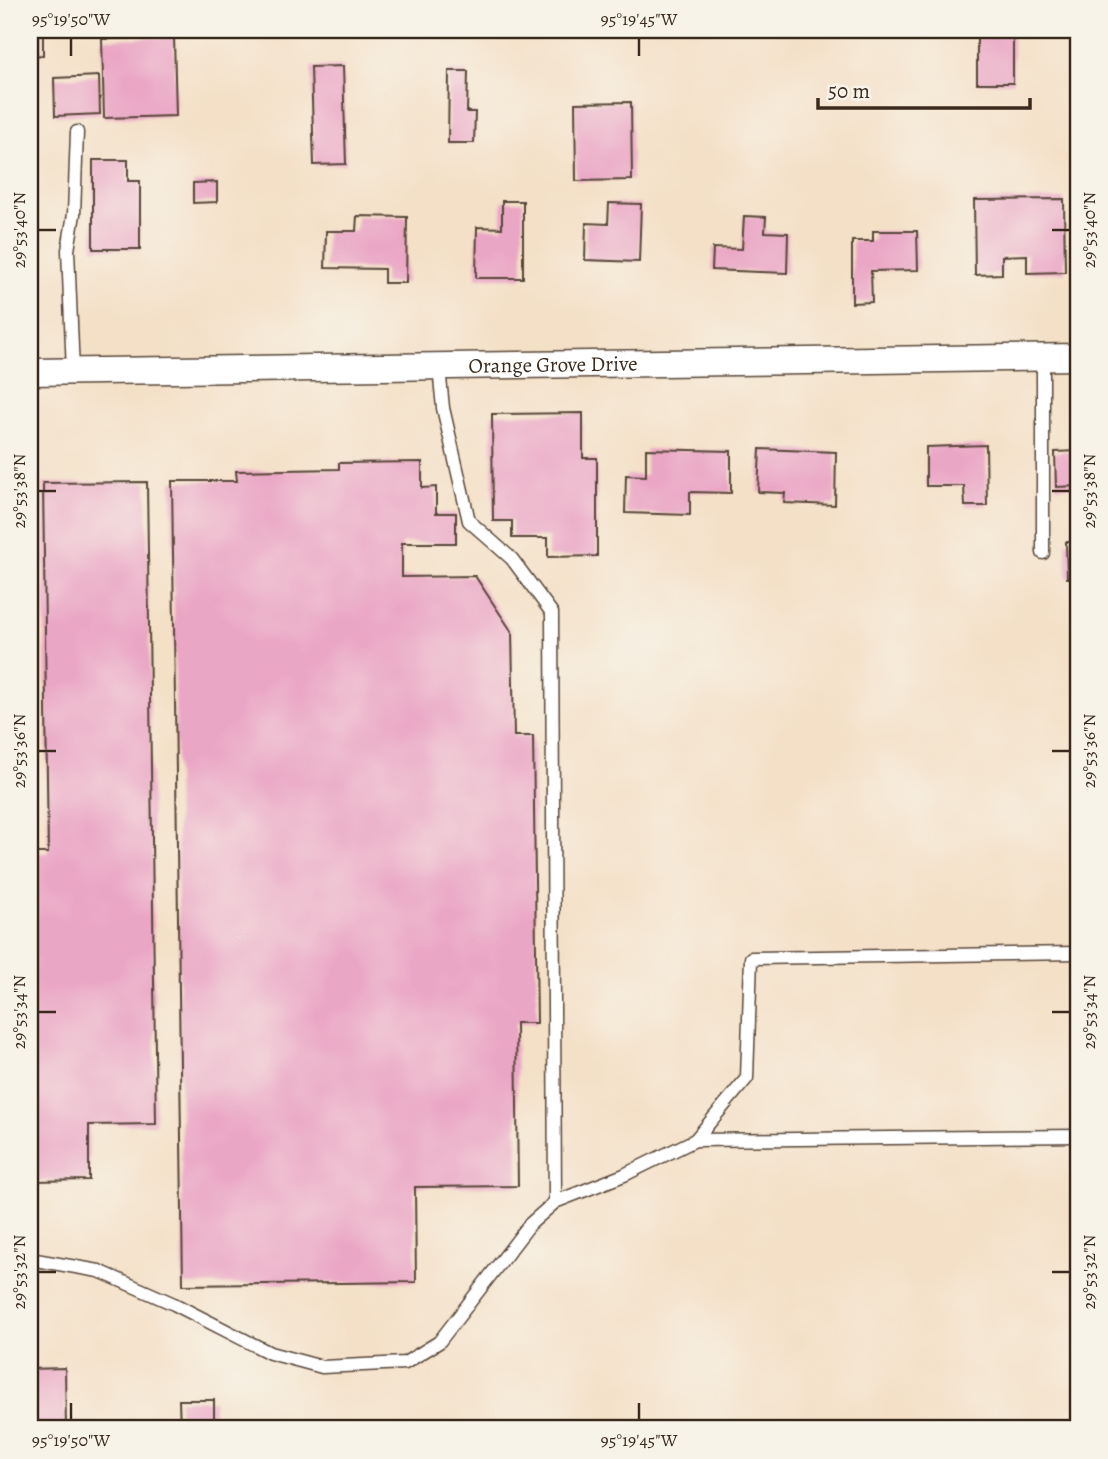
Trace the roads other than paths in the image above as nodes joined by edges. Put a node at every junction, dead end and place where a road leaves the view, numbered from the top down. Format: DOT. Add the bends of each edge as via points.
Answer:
graph roads {
  1 [pos="77,132"];
  2 [pos="1078,357"];
  3 [pos="1043,358"];
  4 [pos="439,368"];
  5 [pos="30,372"];
  6 [pos="74,372"];
  7 [pos="1043,553"];
  8 [pos="1078,953"];
  9 [pos="1078,1136"];
  10 [pos="695,1140"];
  11 [pos="555,1202"];
  12 [pos="30,1259"];
  1 -- 6 [label="lane" via="68,250"];
  2 -- 3 [label="street, Orange Grove Drive"];
  3 -- 4 [label="street, Orange Grove Drive"];
  3 -- 7 [label="lane"];
  4 -- 6 [label="street, Orange Grove Drive"];
  4 -- 11 [label="lane" via="443,408 469,520 512,558 552,613"];
  5 -- 6 [label="street, Orange Grove Drive"];
  8 -- 10 [label="lane" via="751,958 747,1078"];
  9 -- 10 [label="lane"];
  10 -- 11 [label="lane"];
  11 -- 12 [label="lane" via="530,1224 439,1342 405,1363 321,1367 270,1353 99,1271"];
}
